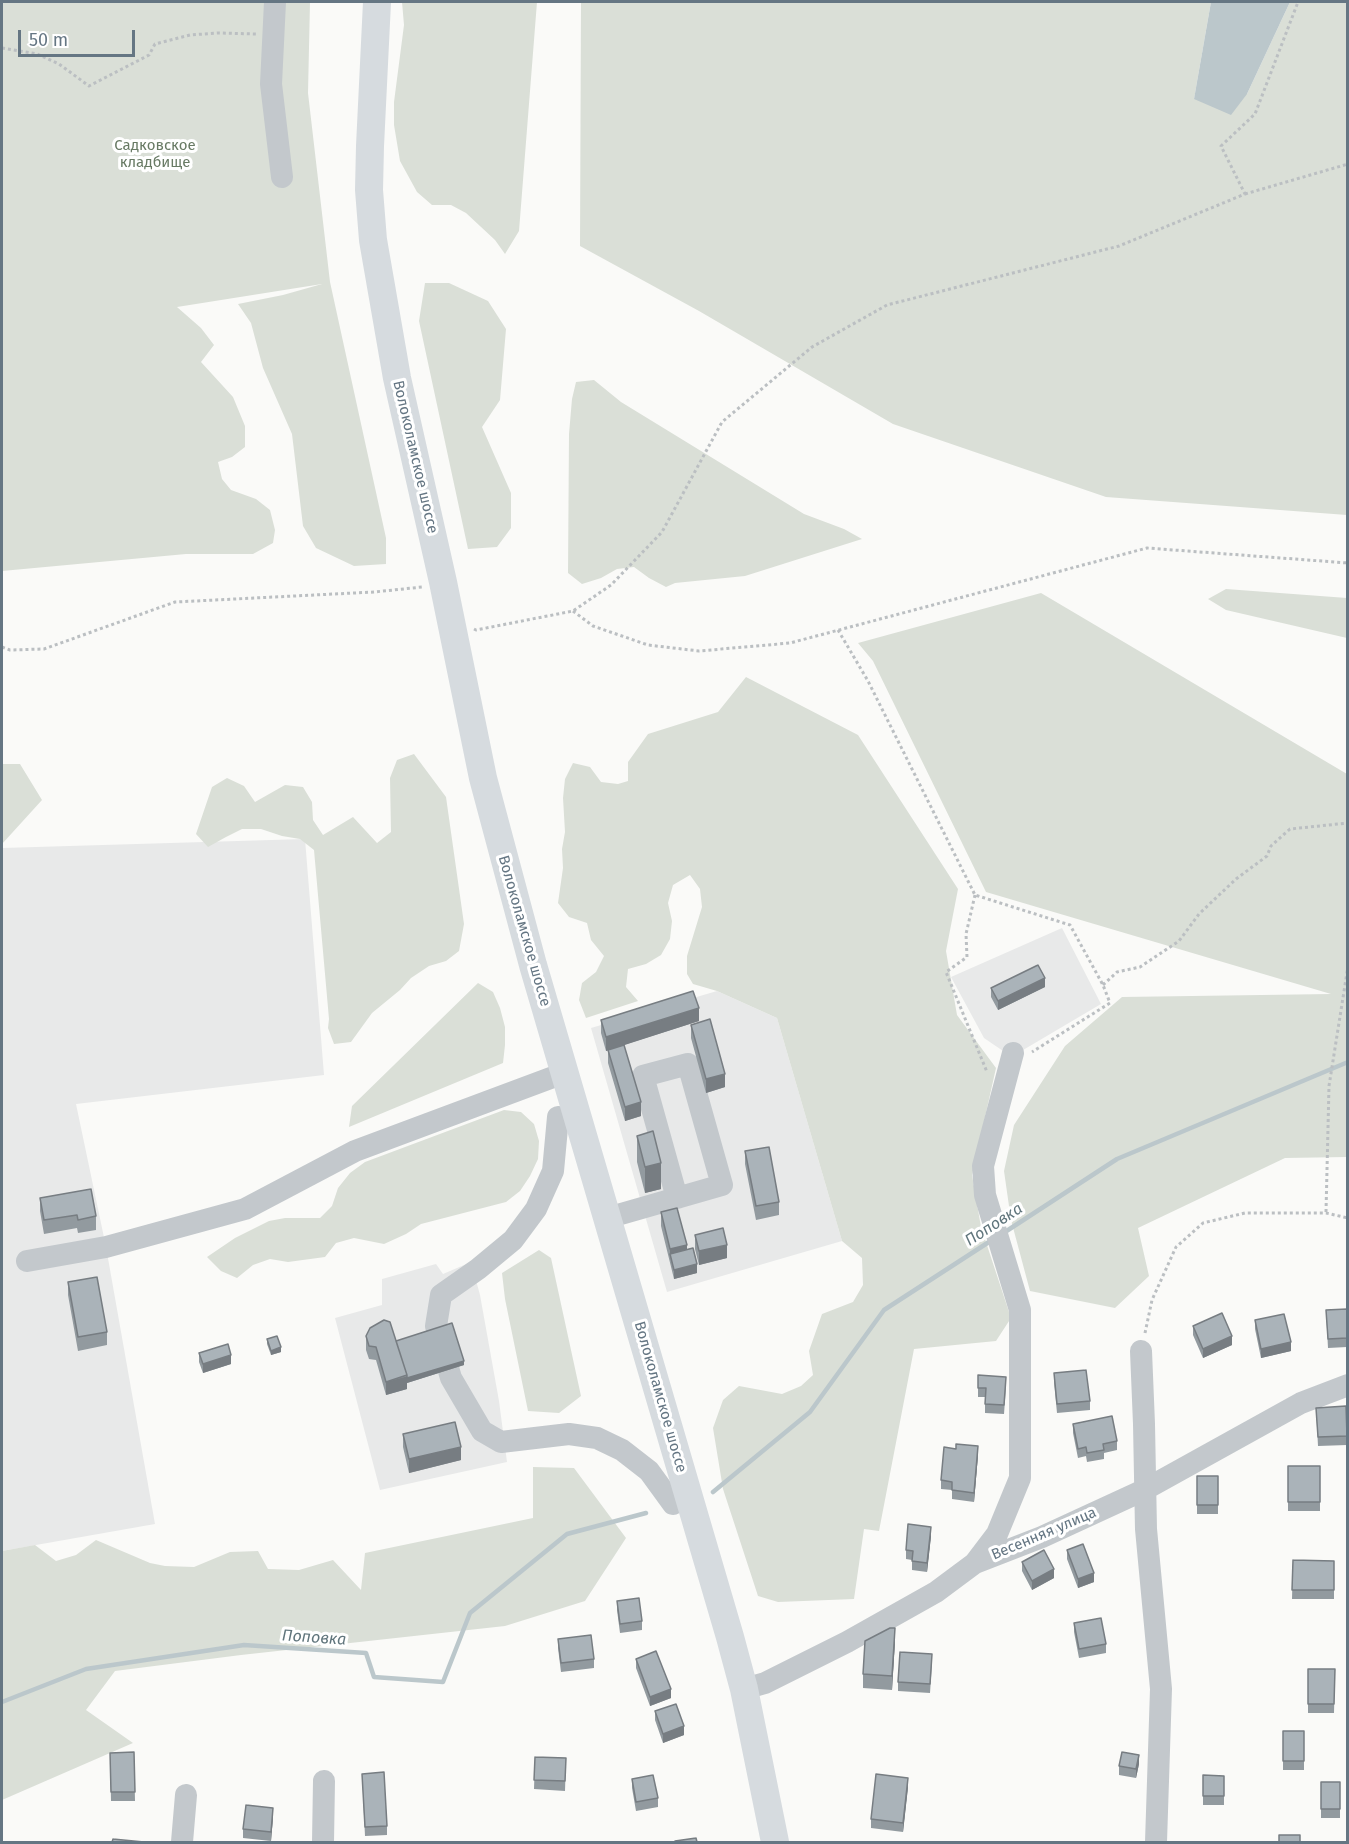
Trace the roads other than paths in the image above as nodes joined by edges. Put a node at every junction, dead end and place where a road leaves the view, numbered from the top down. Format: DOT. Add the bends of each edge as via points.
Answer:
graph roads {
  1 [pos="275,2"];
  2 [pos="359,2"];
  3 [pos="377,2"];
  4 [pos="282,177"];
  5 [pos="1012,1059"];
  6 [pos="555,1076"];
  7 [pos="558,1117"];
  8 [pos="677,1198"];
  9 [pos="607,1218"];
  10 [pos="27,1262"];
  11 [pos="1141,1351"];
  12 [pos="1347,1386"];
  13 [pos="1144,1490"];
  14 [pos="673,1504"];
  15 [pos="975,1563"];
  16 [pos="744,1689"];
  17 [pos="324,1781"];
  18 [pos="186,1795"];
  19 [pos="182,1842"];
  20 [pos="323,1842"];
  21 [pos="757,1842"];
  22 [pos="775,1842"];
  23 [pos="1156,1842"];
  1 -- 4 [label="street" via="271,84"];
  2 -- 6 [label="main road, Волоколамское шоссе" via="352,192 363,301 466,783 490,876"];
  3 -- 6 [label="main road, Волоколамское шоссе" via="369,190 381,297 483,778"];
  5 -- 15 [label="street" via="983,1166 985,1195 1020,1310 1020,1478 997,1534"];
  6 -- 7 [label="main road, Волоколамское шоссе"];
  6 -- 9 [label="main road, Волоколамское шоссе"];
  6 -- 10 [label="street" via="355,1151 245,1209 106,1247"];
  7 -- 14 [label="main road, Волоколамское шоссе"];
  7 -- 14 [label="street" via="553,1171 536,1209 513,1240 441,1295 436,1326 451,1378 482,1431 501,1442 569,1434 597,1438 622,1450 649,1471"];
  8 -- 8 [label="street" via="643,1076 688,1064 722,1185"];
  8 -- 9 [label="street"];
  9 -- 16 [label="main road, Волоколамское шоссе"];
  11 -- 13 [label="street"];
  12 -- 13 [label="street, Весенняя улица" via="1301,1403"];
  13 -- 15 [label="street, Весенняя улица"];
  13 -- 23 [label="street" via="1161,1689"];
  14 -- 21 [label="main road, Волоколамское шоссе" via="727,1693"];
  15 -- 16 [label="street, Весенняя улица" via="936,1592 847,1642 765,1683"];
  16 -- 22 [label="main road, Волоколамское шоссе"];
  17 -- 20 [label="street"];
  18 -- 19 [label="street"];
}
